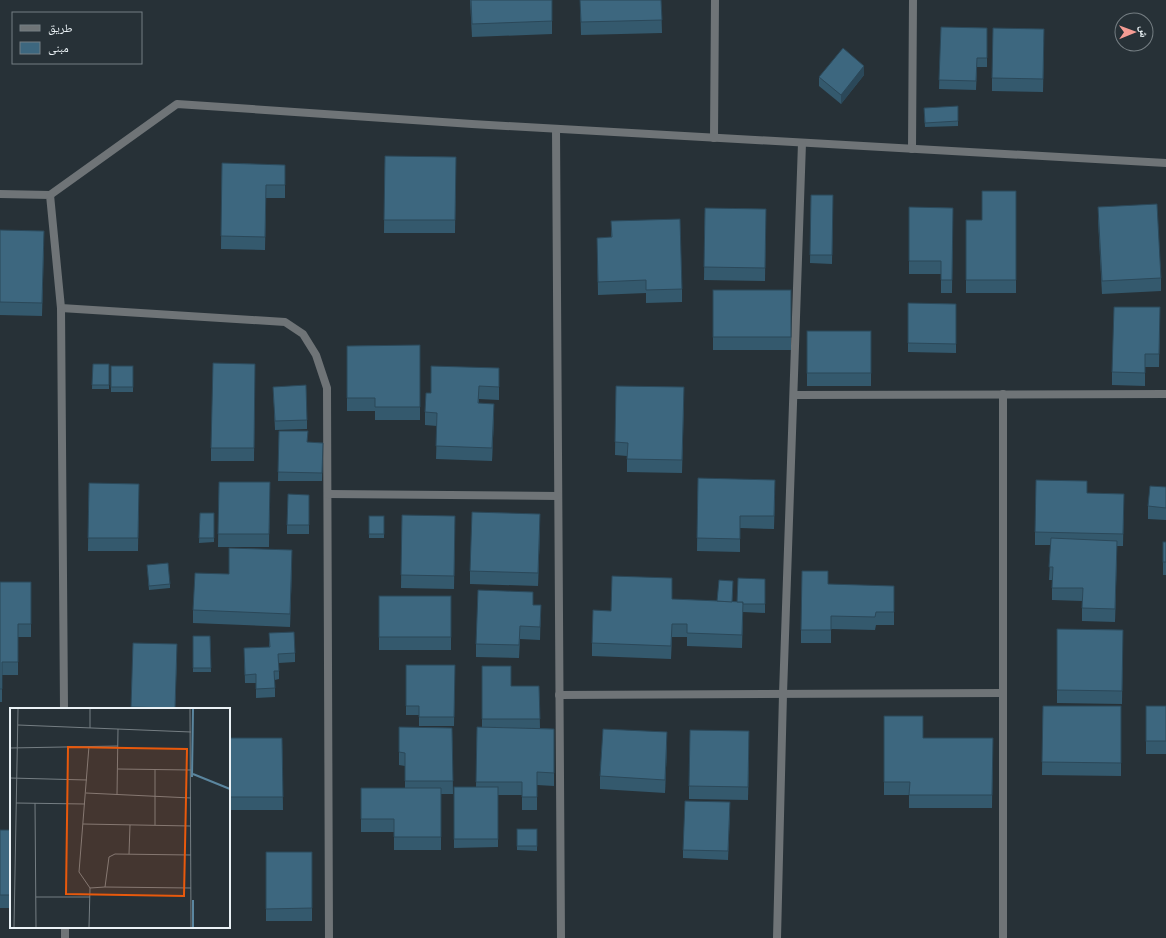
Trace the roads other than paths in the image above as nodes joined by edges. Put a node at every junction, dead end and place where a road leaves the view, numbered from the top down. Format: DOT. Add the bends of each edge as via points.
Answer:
graph roads {
  1 [pos="715,0"];
  2 [pos="913,0"];
  3 [pos="556,129"];
  4 [pos="714,138"];
  5 [pos="802,143"];
  6 [pos="912,149"];
  7 [pos="1166,163"];
  8 [pos="0,194"];
  9 [pos="50,195"];
  10 [pos="61,308"];
  11 [pos="1003,394"];
  12 [pos="1166,394"];
  13 [pos="794,395"];
  14 [pos="328,494"];
  15 [pos="558,496"];
  16 [pos="1002,693"];
  17 [pos="783,694"];
  18 [pos="559,695"];
  19 [pos="64,708"];
  20 [pos="329,938"];
  21 [pos="561,938"];
  22 [pos="777,938"];
  23 [pos="1003,938"];
  1 -- 4 [label="street"];
  2 -- 6 [label="street"];
  3 -- 4 [label="street"];
  3 -- 9 [label="street" via="177,104"];
  3 -- 15 [label="street"];
  4 -- 5 [label="street"];
  5 -- 6 [label="street"];
  5 -- 13 [label="street"];
  6 -- 7 [label="street"];
  8 -- 9 [label="street"];
  9 -- 10 [label="street"];
  10 -- 14 [label="street" via="285,322 303,334 316,355 327,388"];
  10 -- 19 [label="street"];
  11 -- 12 [label="street"];
  11 -- 13 [label="street"];
  11 -- 16 [label="street"];
  13 -- 17 [label="street"];
  14 -- 15 [label="street"];
  14 -- 20 [label="street"];
  15 -- 18 [label="street"];
  16 -- 17 [label="street"];
  16 -- 23 [label="street"];
  17 -- 18 [label="street"];
  17 -- 22 [label="street"];
  18 -- 21 [label="street"];
}
